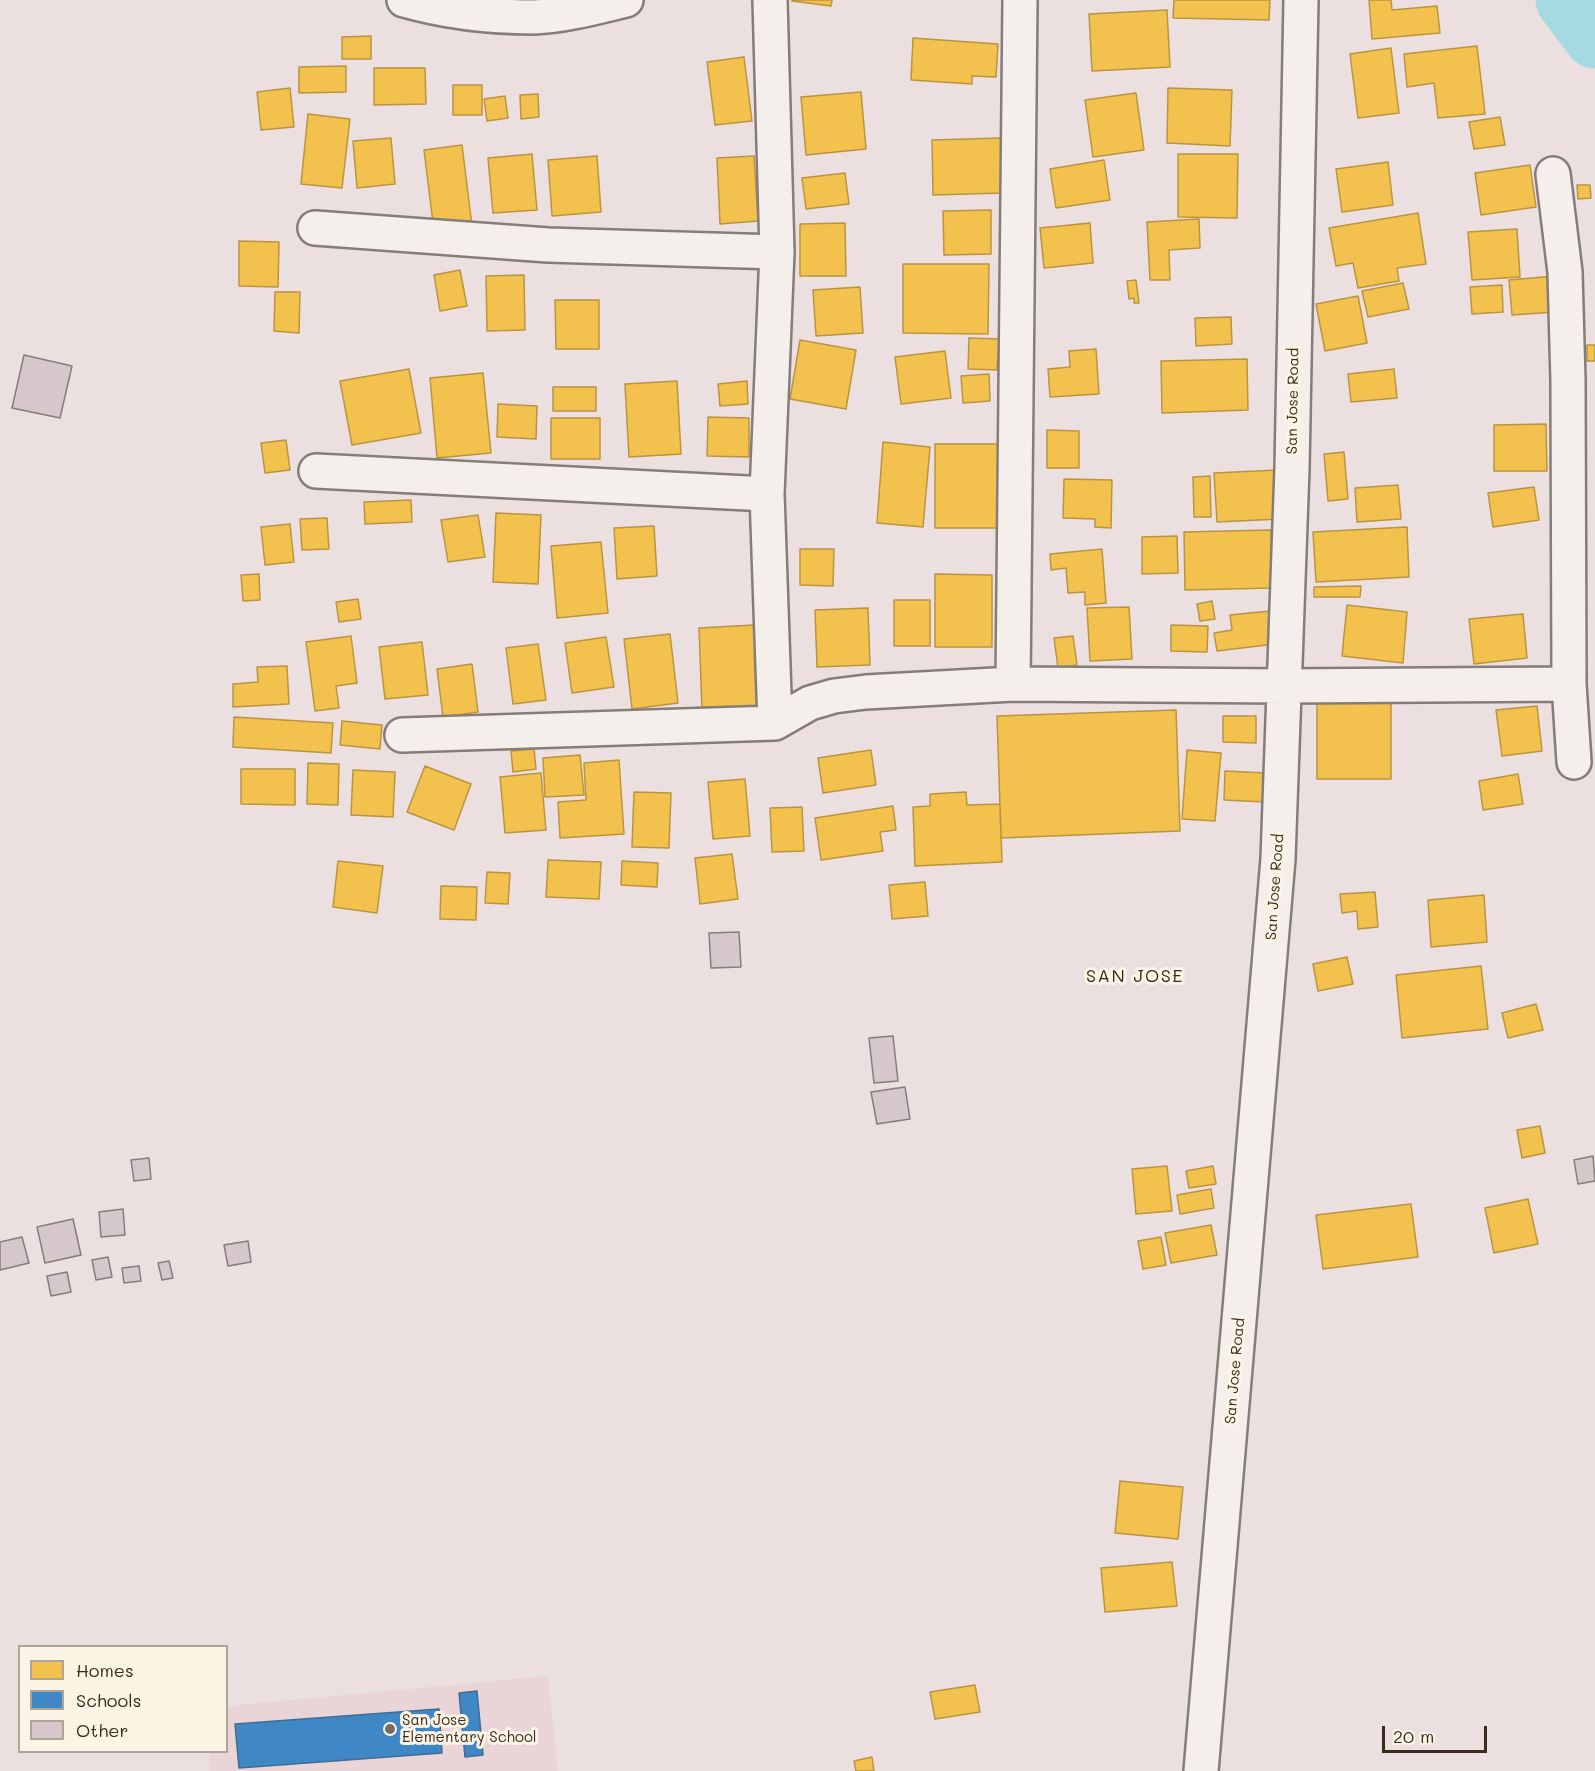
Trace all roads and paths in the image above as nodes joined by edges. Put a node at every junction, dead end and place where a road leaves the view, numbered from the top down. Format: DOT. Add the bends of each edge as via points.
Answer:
graph roads {
  1 [pos="404,0"];
  2 [pos="626,0"];
  3 [pos="770,0"];
  4 [pos="1020,0"];
  5 [pos="1301,0"];
  6 [pos="1553,174"];
  7 [pos="315,228"];
  8 [pos="777,252"];
  9 [pos="316,471"];
  10 [pos="767,494"];
  11 [pos="1013,684"];
  12 [pos="1569,684"];
  13 [pos="1285,686"];
  14 [pos="775,723"];
  15 [pos="402,735"];
  16 [pos="1574,762"];
  17 [pos="1201,1771"];
  1 -- 2 [label="street" via="476,14 536,17"];
  3 -- 8 [label="street"];
  4 -- 11 [label="street"];
  5 -- 13 [label="street, San Jose Road"];
  6 -- 12 [label="street" via="1565,272"];
  7 -- 8 [label="street" via="548,245"];
  8 -- 10 [label="street"];
  9 -- 10 [label="street"];
  10 -- 14 [label="street"];
  11 -- 13 [label="street"];
  11 -- 14 [label="street" via="834,696 810,703"];
  12 -- 13 [label="street"];
  12 -- 16 [label="street"];
  13 -- 17 [label="street, San Jose Road" via="1277,870"];
  14 -- 15 [label="street"];
}
